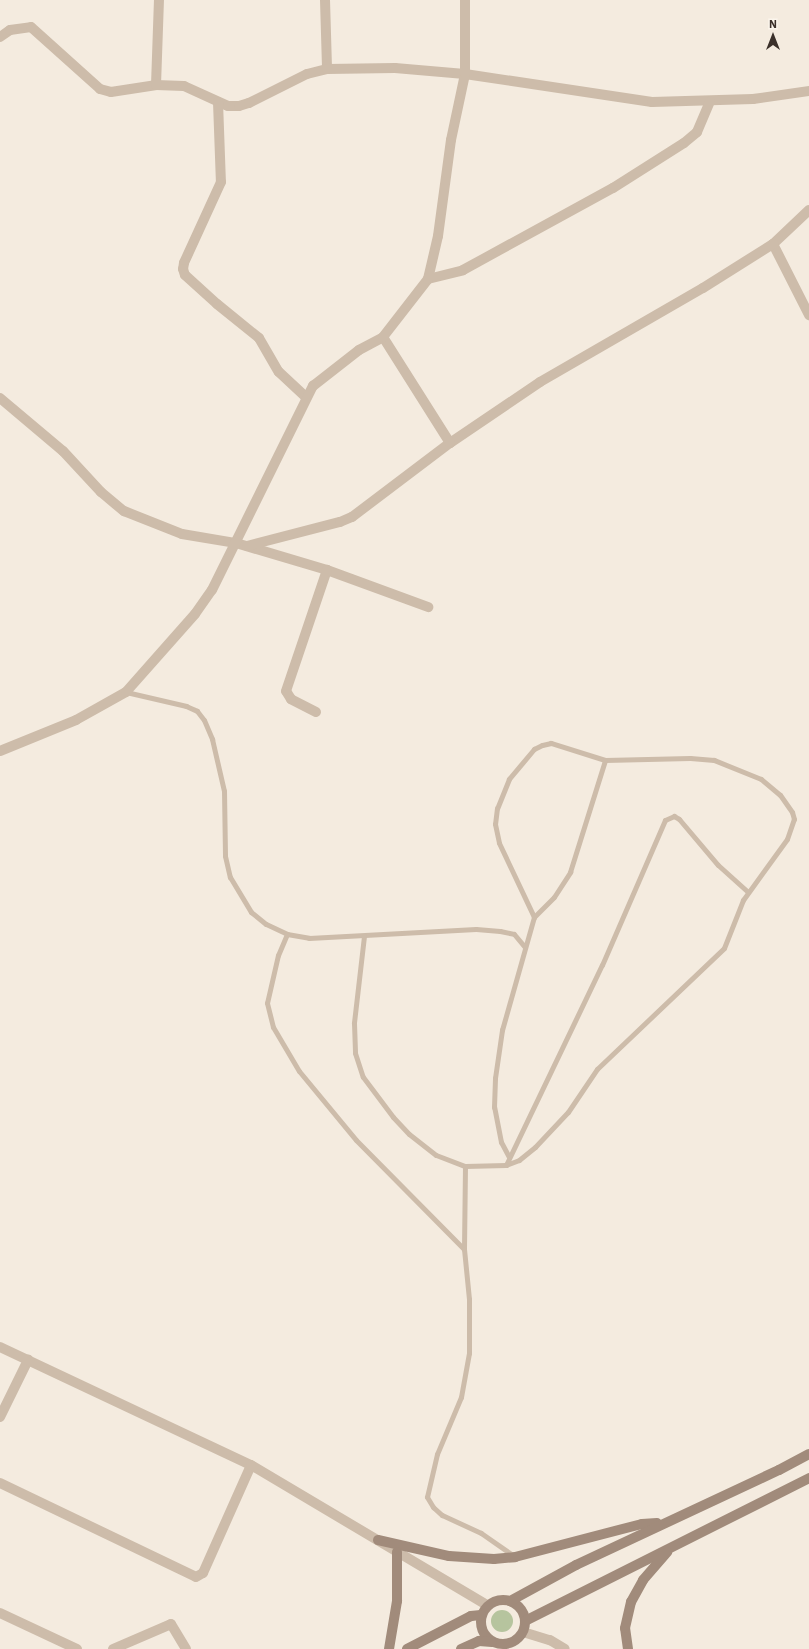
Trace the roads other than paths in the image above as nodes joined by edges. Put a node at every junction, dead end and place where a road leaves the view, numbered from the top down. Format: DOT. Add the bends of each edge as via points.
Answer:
graph roads {
  1 [pos="159,0"];
  2 [pos="325,0"];
  3 [pos="465,0"];
  4 [pos="0,37"];
  5 [pos="327,69"];
  6 [pos="465,74"];
  7 [pos="156,86"];
  8 [pos="809,91"];
  9 [pos="218,102"];
  10 [pos="710,102"];
  11 [pos="809,210"];
  12 [pos="773,244"];
  13 [pos="428,279"];
  14 [pos="809,314"];
  15 [pos="382,337"];
  16 [pos="306,396"];
  17 [pos="0,398"];
  18 [pos="450,443"];
  19 [pos="241,545"];
  20 [pos="327,570"];
  21 [pos="428,607"];
  22 [pos="126,692"];
  23 [pos="316,712"];
  24 [pos="0,751"];
  25 [pos="605,760"];
  26 [pos="748,892"];
  27 [pos="534,917"];
  28 [pos="287,934"];
  29 [pos="364,936"];
  30 [pos="525,947"];
  31 [pos="509,1157"];
  32 [pos="506,1165"];
  33 [pos="465,1166"];
  34 [pos="464,1249"];
  35 [pos="0,1347"];
  36 [pos="28,1360"];
  37 [pos="0,1417"];
  38 [pos="809,1454"];
  39 [pos="252,1465"];
  40 [pos="809,1478"];
  41 [pos="0,1483"];
  42 [pos="665,1522"];
  43 [pos="378,1540"];
  44 [pos="679,1541"];
  45 [pos="397,1552"];
  46 [pos="515,1557"];
  47 [pos="510,1601"];
  48 [pos="487,1605"];
  49 [pos="0,1613"];
  50 [pos="481,1615"];
  51 [pos="525,1621"];
  52 [pos="523,1632"];
  53 [pos="492,1642"];
  54 [pos="77,1649"];
  55 [pos="113,1649"];
  56 [pos="186,1649"];
  57 [pos="389,1649"];
  58 [pos="407,1649"];
  59 [pos="461,1649"];
  60 [pos="564,1649"];
  61 [pos="628,1649"];
  1 -- 7 [label="street"];
  2 -- 5 [label="street"];
  3 -- 6 [label="street"];
  4 -- 7 [label="street" via="15,28 31,26 100,88 111,92"];
  5 -- 6 [label="street" via="395,68"];
  5 -- 9 [label="street" via="307,74 239,106"];
  6 -- 10 [label="street" via="652,102"];
  6 -- 13 [label="street" via="451,140 438,236"];
  7 -- 9 [label="street" via="184,86 198,90"];
  8 -- 10 [label="street"];
  9 -- 16 [label="street" via="221,182 183,269 185,275 259,338 279,372"];
  10 -- 13 [label="street" via="697,132 613,188 463,270"];
  11 -- 12 [label="street"];
  12 -- 14 [label="street"];
  12 -- 18 [label="street" via="703,288 540,382"];
  13 -- 15 [label="street"];
  15 -- 16 [label="street" via="320,378"];
  15 -- 18 [label="street"];
  16 -- 19 [label="street"];
  17 -- 19 [label="street" via="63,451 114,505 167,529"];
  18 -- 19 [label="street" via="352,517"];
  19 -- 20 [label="street"];
  19 -- 22 [label="street" via="195,614"];
  20 -- 21 [label="street"];
  20 -- 23 [label="street" via="286,691 291,699"];
  22 -- 24 [label="street" via="76,720"];
  22 -- 28 [label="lane" via="186,706 197,711 204,720 212,739 224,791 225,856 230,877 251,912 266,924"];
  25 -- 26 [label="lane" via="714,760 761,779 780,795 792,812 794,819 791,829 775,857"];
  25 -- 27 [label="lane" via="570,872 554,897"];
  25 -- 27 [label="lane" via="551,743 534,749 509,779 497,808 495,824 500,843"];
  26 -- 31 [label="lane" via="718,865 679,819 674,816 665,820 602,966"];
  26 -- 32 [label="lane" via="724,948 597,1069 568,1112 535,1147 519,1160"];
  27 -- 30 [label="lane"];
  28 -- 29 [label="lane" via="309,938"];
  28 -- 34 [label="lane" via="278,955 267,1003 273,1028 299,1071 356,1140"];
  29 -- 30 [label="lane" via="476,929 514,934"];
  29 -- 33 [label="lane" via="354,1023 355,1053 363,1077 409,1134 436,1155"];
  30 -- 31 [label="lane" via="502,1030 495,1078 497,1126"];
  31 -- 32 [label="lane"];
  32 -- 33 [label="lane"];
  33 -- 34 [label="lane"];
  34 -- 46 [label="lane" via="470,1322 465,1378 461,1397 437,1454 427,1497 442,1515 480,1533"];
  35 -- 36 [label="street"];
  36 -- 37 [label="street"];
  36 -- 39 [label="street"];
  38 -- 42 [label="main road"];
  39 -- 41 [label="street" via="203,1573 196,1576"];
  39 -- 43 [label="street"];
  40 -- 44 [label="main road"];
  42 -- 46 [label="main road" via="642,1524"];
  42 -- 47 [label="main road" via="576,1565"];
  43 -- 45 [label="street"];
  43 -- 46 [label="main road" via="449,1556 494,1559"];
  44 -- 51 [label="main road"];
  44 -- 61 [label="main road" via="659,1559 637,1589 625,1628"];
  45 -- 48 [label="street"];
  45 -- 57 [label="main road" via="397,1601"];
  47 -- 48 [label="main road" via="498,1600"];
  47 -- 51 [label="main road" via="520,1607"];
  48 -- 50 [label="main road"];
  49 -- 54 [label="street"];
  50 -- 53 [label="main road" via="480,1627"];
  50 -- 58 [label="main road" via="471,1616"];
  51 -- 52 [label="main road"];
  52 -- 53 [label="main road" via="512,1642"];
  52 -- 60 [label="street" via="550,1640"];
  53 -- 59 [label="main road" via="479,1641"];
  55 -- 56 [label="street" via="171,1624"];
}
